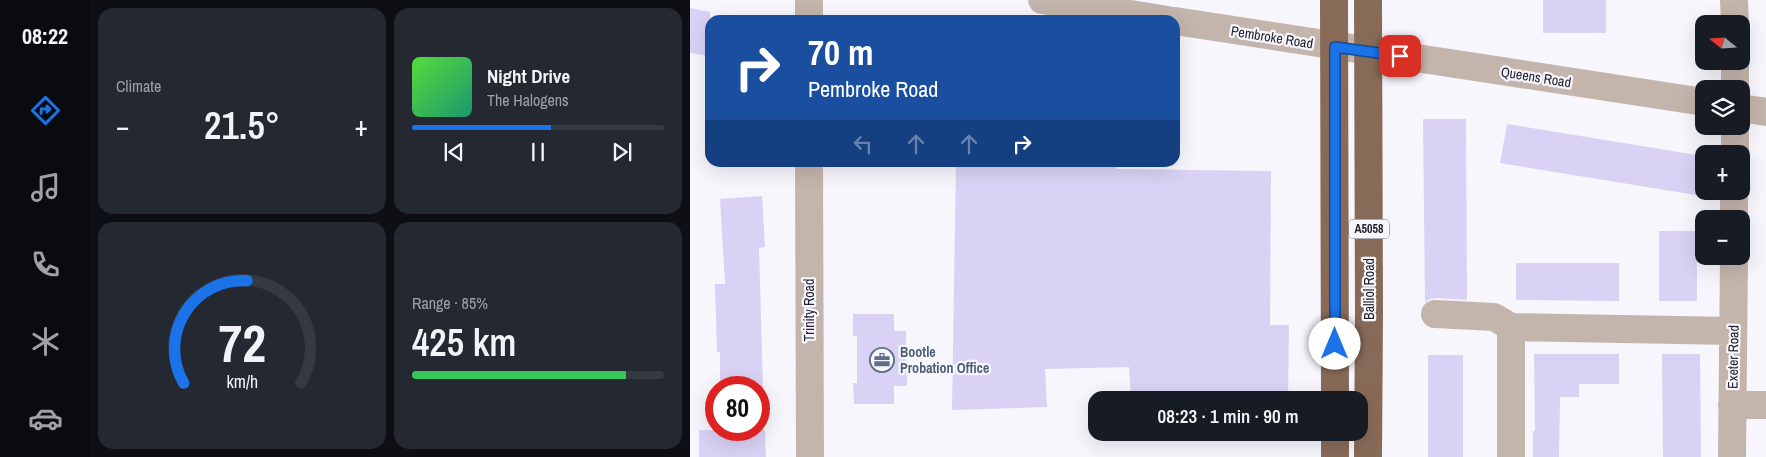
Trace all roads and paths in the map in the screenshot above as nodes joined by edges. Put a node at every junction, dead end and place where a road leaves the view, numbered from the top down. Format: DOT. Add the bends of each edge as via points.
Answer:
graph roads {
  1 [pos="809,0"];
  2 [pos="1042,0"];
  3 [pos="1334,0"];
  4 [pos="1368,0"];
  5 [pos="1734,0"];
  6 [pos="809,15"];
  7 [pos="1136,15"];
  8 [pos="1734,15"];
  9 [pos="1180,22"];
  10 [pos="1335,47"];
  11 [pos="1368,52"];
  12 [pos="1695,101"];
  13 [pos="1750,109"];
  14 [pos="1766,112"];
  15 [pos="809,167"];
  16 [pos="1734,265"];
  17 [pos="1435,314"];
  18 [pos="1511,327"];
  19 [pos="1733,331"];
  20 [pos="1335,391"];
  21 [pos="1732,405"];
  22 [pos="1766,405"];
  23 [pos="1335,441"];
  24 [pos="810,457"];
  25 [pos="1335,457"];
  26 [pos="1368,457"];
  27 [pos="1511,457"];
  28 [pos="1732,457"];
  1 -- 6 [label="street"];
  2 -- 7 [label="street"];
  3 -- 10 [label="highway, A5058"];
  4 -- 11 [label="highway, Balliol Road / A5058"];
  5 -- 8 [label="street"];
  9 -- 10 [label="street, Pembroke Road"];
  10 -- 11 [label="street, Pembroke Road"];
  10 -- 20 [label="highway, A5058"];
  11 -- 12 [label="street, Queens Road"];
  11 -- 26 [label="highway, Balliol Road / A5058"];
  13 -- 14 [label="street"];
  15 -- 24 [label="street, Trinity Road"];
  16 -- 19 [label="street, Exeter Road"];
  17 -- 18 [label="street" via="1494,317"];
  18 -- 19 [label="street"];
  18 -- 27 [label="street"];
  19 -- 21 [label="street, Exeter Road"];
  21 -- 22 [label="street"];
  21 -- 28 [label="street, Exeter Road"];
  23 -- 25 [label="highway"];
}
